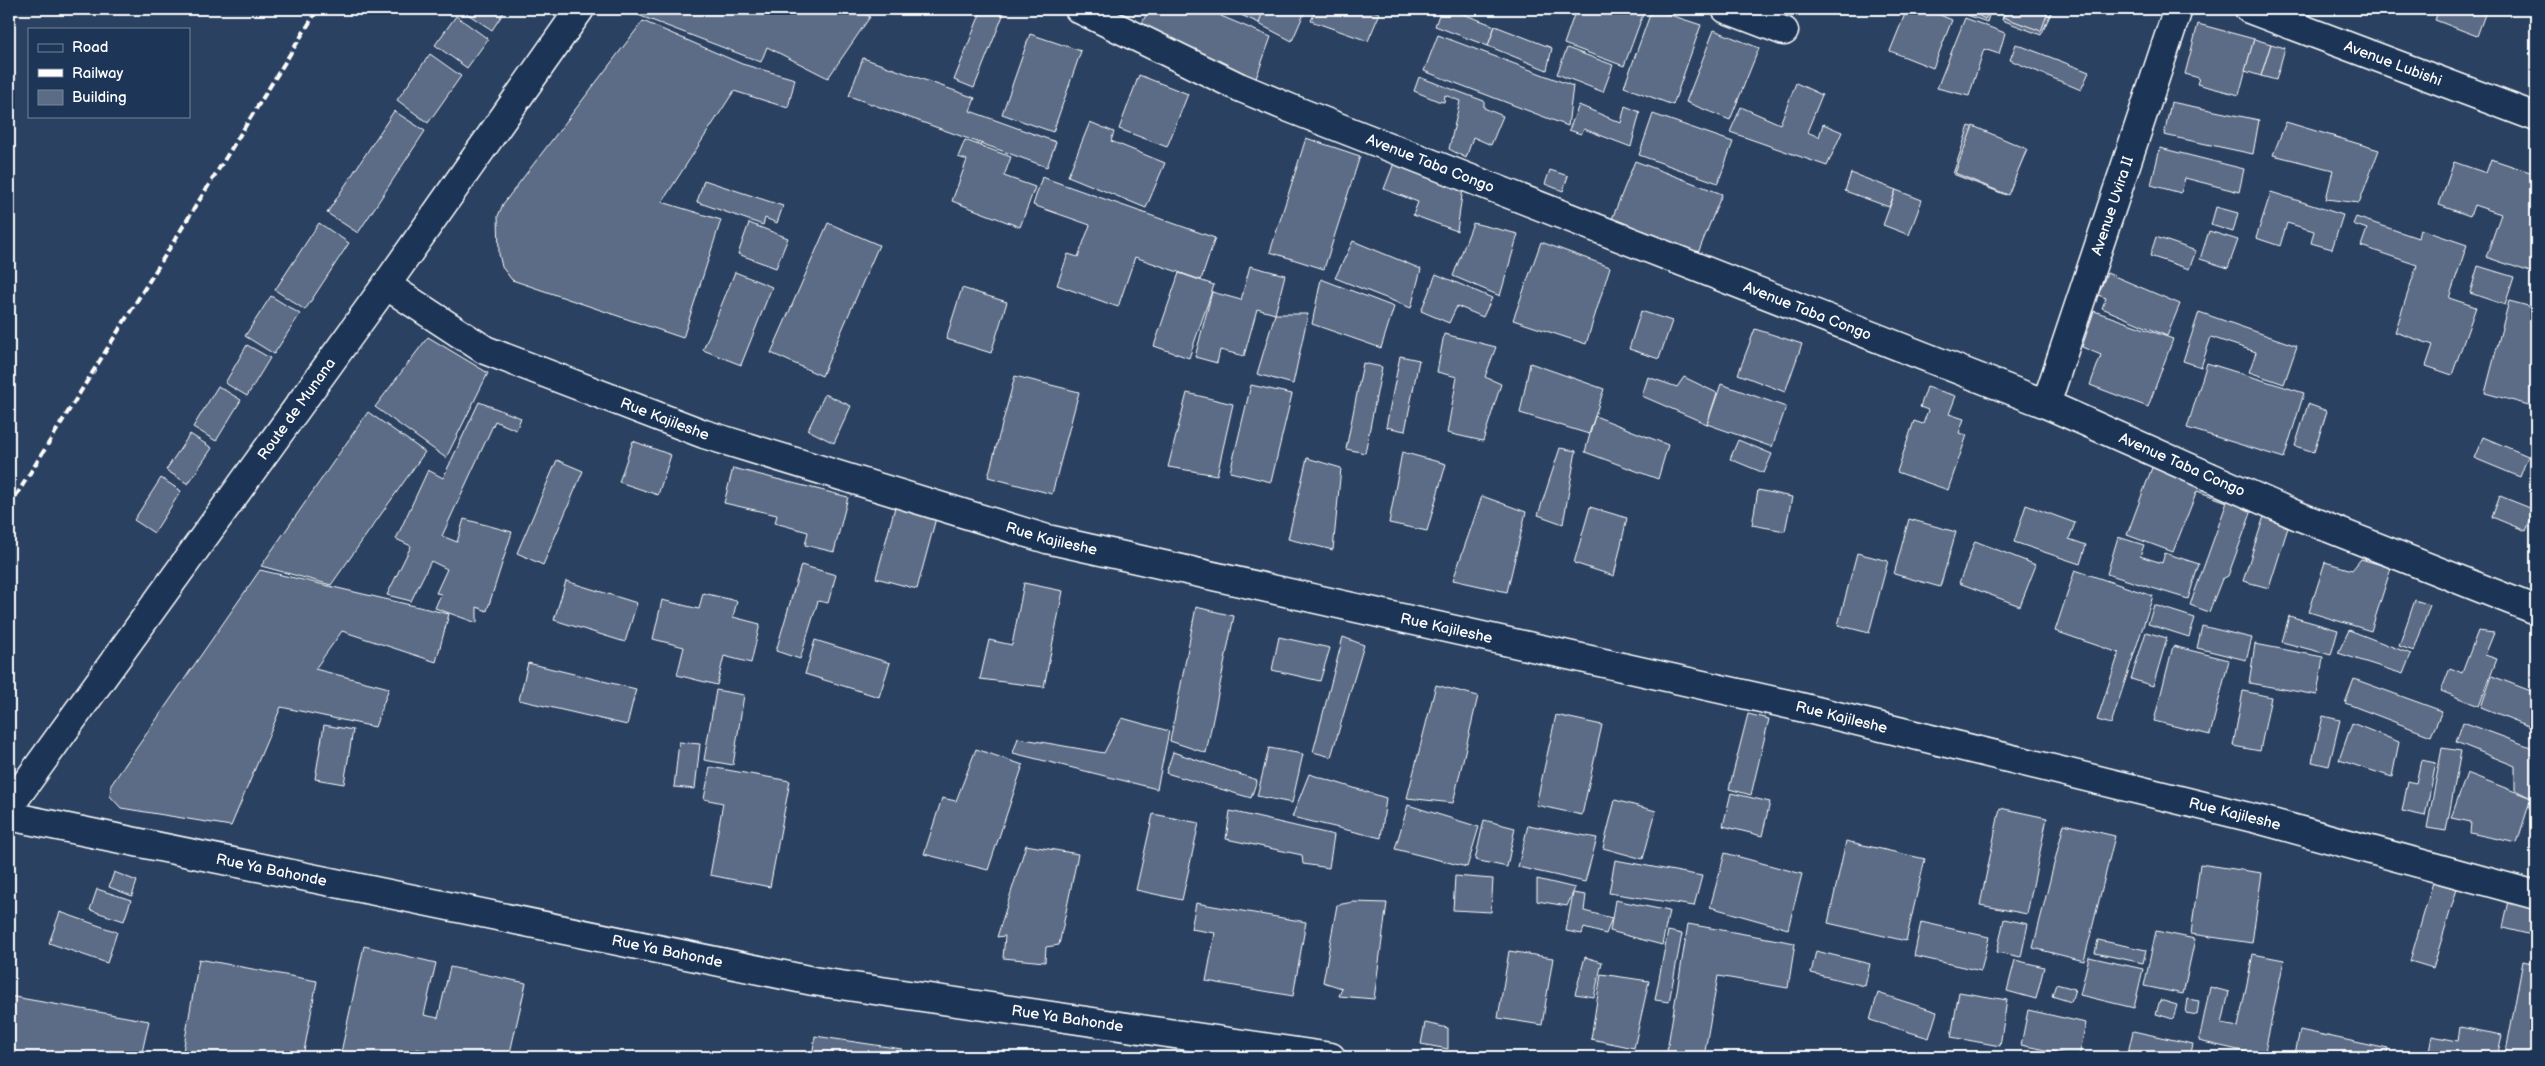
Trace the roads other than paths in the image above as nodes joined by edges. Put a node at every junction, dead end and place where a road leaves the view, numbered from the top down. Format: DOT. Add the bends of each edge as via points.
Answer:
graph roads {
  1 [pos="580,9"];
  2 [pos="1079,9"];
  3 [pos="1726,9"];
  4 [pos="2178,9"];
  5 [pos="2249,9"];
  6 [pos="1784,31"];
  7 [pos="2536,117"];
  8 [pos="386,285"];
  9 [pos="2046,404"];
  10 [pos="2536,610"];
  11 [pos="9,806"];
  12 [pos="9,816"];
  13 [pos="2536,895"];
  14 [pos="1331,1057"];
  1 -- 8 [label="street, Route de Munana"];
  2 -- 9 [label="street, Avenue Taba Congo" via="1274,102"];
  3 -- 6 [label="street"];
  4 -- 9 [label="street, Avenue Uvira II"];
  5 -- 7 [label="street, Avenue Lubishi"];
  8 -- 11 [label="street, Route de Munana"];
  8 -- 13 [label="street, Rue Kajileshe" via="485,350 704,434 1047,539 1792,704 2261,820"];
  9 -- 10 [label="street, Avenue Taba Congo" via="2296,515"];
  12 -- 14 [label="street, Rue Ya Bahonde" via="813,981"];
}
